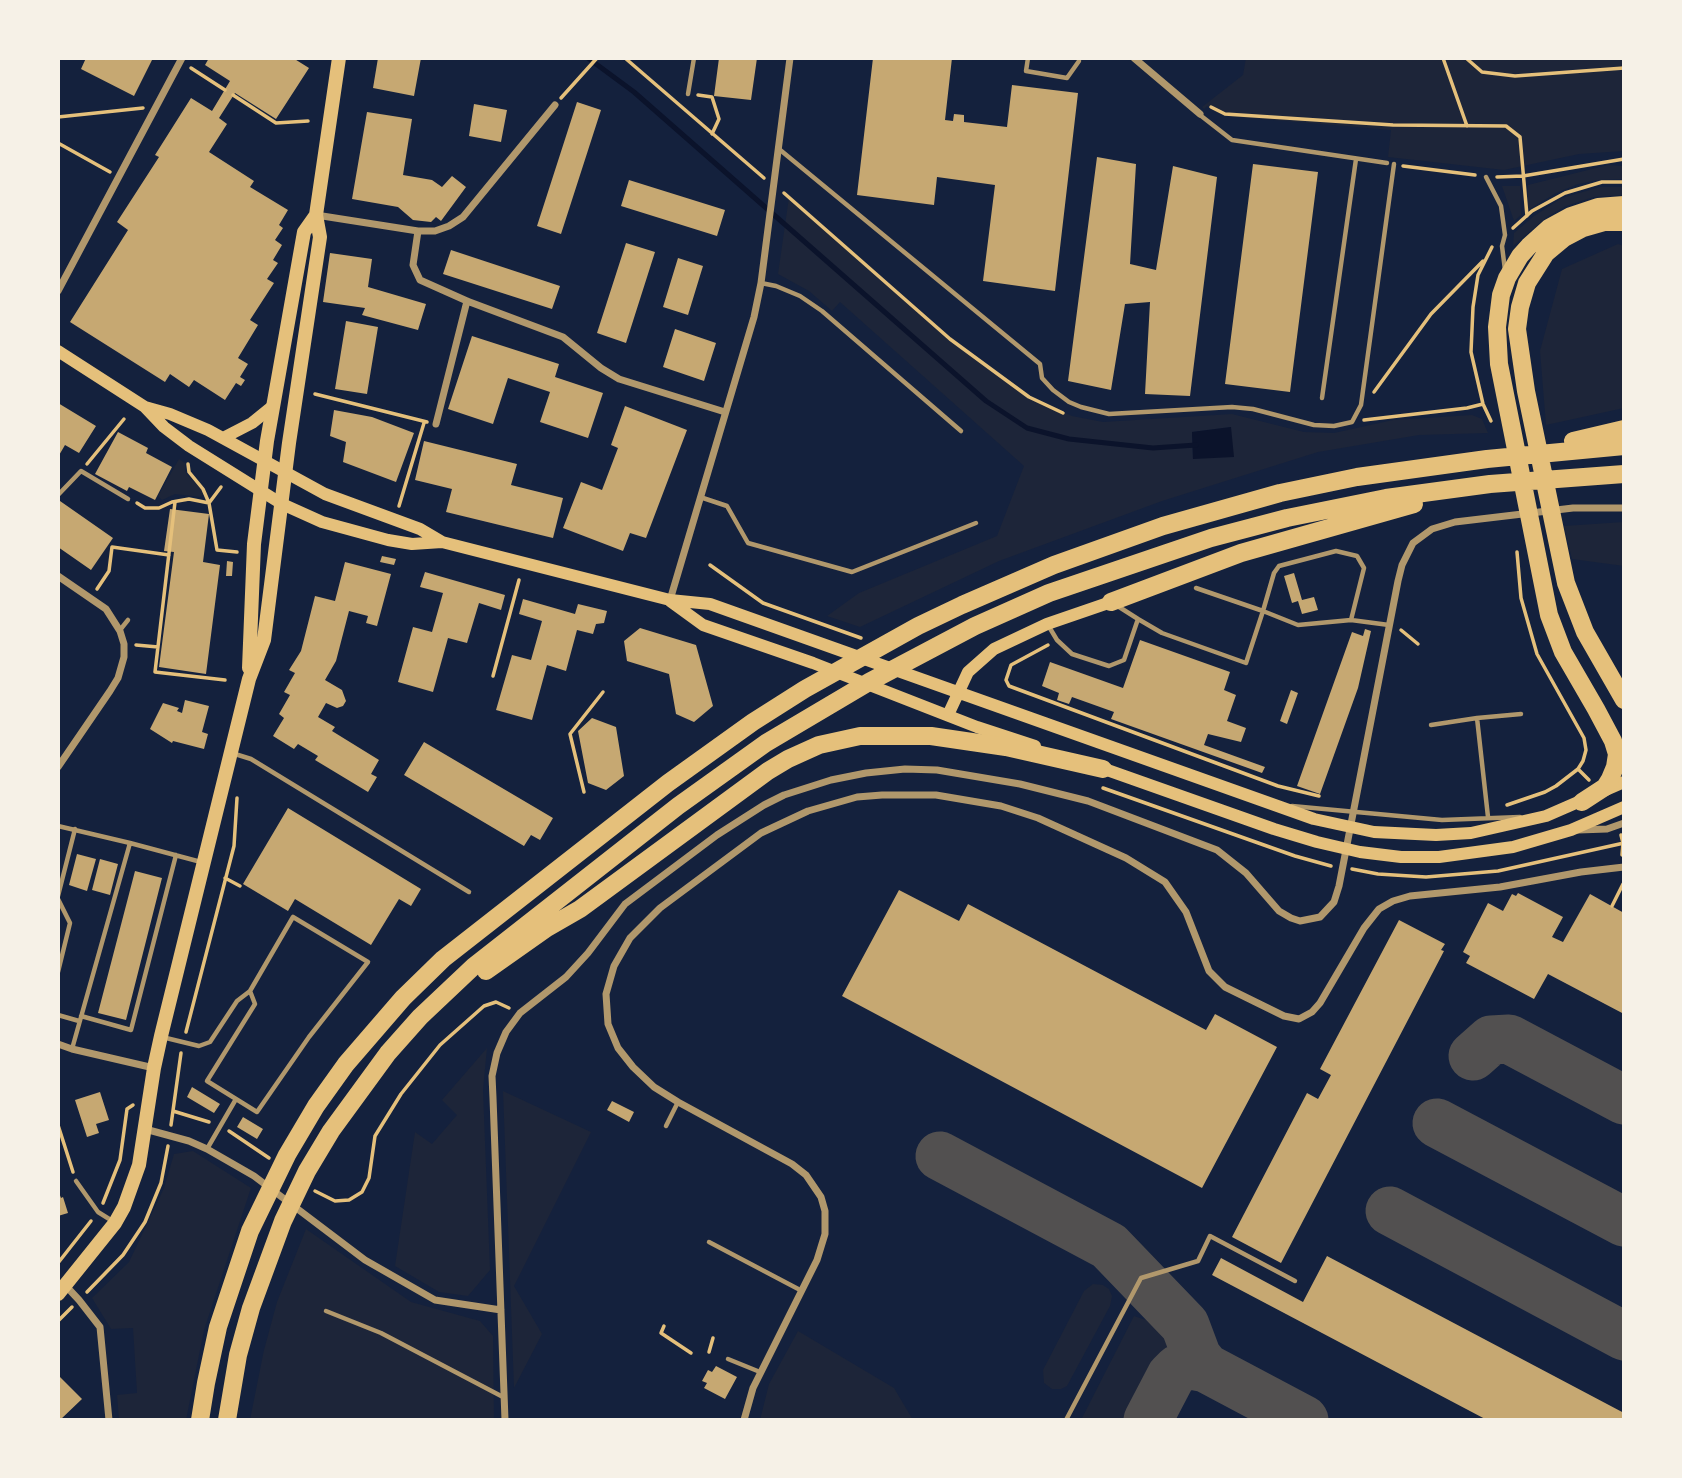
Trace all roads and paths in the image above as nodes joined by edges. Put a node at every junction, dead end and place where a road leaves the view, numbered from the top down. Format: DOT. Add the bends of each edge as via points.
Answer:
graph roads {
  1 [pos="340,58"];
  2 [pos="597,58"];
  3 [pos="625,58"];
  4 [pos="694,58"];
  5 [pos="790,58"];
  6 [pos="1028,58"];
  7 [pos="1134,58"];
  8 [pos="1443,58"];
  9 [pos="1466,58"];
  10 [pos="181,60"];
  11 [pos="1079,61"];
  12 [pos="1624,68"];
  13 [pos="225,90"];
  14 [pos="688,94"];
  15 [pos="233,96"];
  16 [pos="1182,101"];
  17 [pos="555,105"];
  18 [pos="156,107"];
  19 [pos="1199,114"];
  20 [pos="58,117"];
  21 [pos="308,121"];
  22 [pos="1467,126"];
  23 [pos="712,135"];
  24 [pos="58,143"];
  25 [pos="778,149"];
  26 [pos="1356,159"];
  27 [pos="1624,159"];
  28 [pos="1390,164"];
  29 [pos="1523,176"];
  30 [pos="118,177"];
  31 [pos="1486,177"];
  32 [pos="773,190"];
  33 [pos="1624,205"];
  34 [pos="316,215"];
  35 [pos="1527,216"];
  36 [pos="1624,222"];
  37 [pos="418,231"];
  38 [pos="1485,259"];
  39 [pos="1507,278"];
  40 [pos="761,283"];
  41 [pos="58,291"];
  42 [pos="467,301"];
  43 [pos="58,351"];
  44 [pos="315,394"];
  45 [pos="1322,398"];
  46 [pos="1483,404"];
  47 [pos="273,406"];
  48 [pos="145,407"];
  49 [pos="725,412"];
  50 [pos="1072,416"];
  51 [pos="124,419"];
  52 [pos="424,421"];
  53 [pos="1352,422"];
  54 [pos="436,424"];
  55 [pos="1624,429"];
  56 [pos="961,431"];
  57 [pos="223,439"];
  58 [pos="1624,446"];
  59 [pos="1562,447"];
  60 [pos="188,460"];
  61 [pos="265,461"];
  62 [pos="81,471"];
  63 [pos="286,473"];
  64 [pos="1624,474"];
  65 [pos="1486,484"];
  66 [pos="221,487"];
  67 [pos="260,492"];
  68 [pos="58,495"];
  69 [pos="700,497"];
  70 [pos="128,499"];
  71 [pos="175,502"];
  72 [pos="209,503"];
  73 [pos="282,504"];
  74 [pos="399,506"];
  75 [pos="1624,508"];
  76 [pos="976,523"];
  77 [pos="442,542"];
  78 [pos="237,552"];
  79 [pos="169,555"];
  80 [pos="710,565"];
  81 [pos="58,576"];
  82 [pos="519,580"];
  83 [pos="1196,588"];
  84 [pos="92,598"];
  85 [pos="670,600"];
  86 [pos="1111,602"];
  87 [pos="1263,611"];
  88 [pos="1138,619"];
  89 [pos="128,620"];
  90 [pos="1351,620"];
  91 [pos="1047,624"];
  92 [pos="1389,625"];
  93 [pos="120,631"];
  94 [pos="859,637"];
  95 [pos="1057,640"];
  96 [pos="124,644"];
  97 [pos="1418,644"];
  98 [pos="158,647"];
  99 [pos="493,676"];
  100 [pos="249,679"];
  101 [pos="225,680"];
  102 [pos="957,691"];
  103 [pos="603,692"];
  104 [pos="1624,700"];
  105 [pos="1596,709"];
  106 [pos="1521,713"];
  107 [pos="948,715"];
  108 [pos="1478,718"];
  109 [pos="1431,725"];
  110 [pos="1624,735"];
  111 [pos="231,752"];
  112 [pos="58,767"];
  113 [pos="1104,769"];
  114 [pos="1624,782"];
  115 [pos="1592,784"];
  116 [pos="584,792"];
  117 [pos="1322,797"];
  118 [pos="1582,802"];
  119 [pos="1277,804"];
  120 [pos="1624,807"];
  121 [pos="1487,809"];
  122 [pos="1546,816"];
  123 [pos="1488,817"];
  124 [pos="1624,822"];
  125 [pos="58,826"];
  126 [pos="75,829"];
  127 [pos="1571,830"];
  128 [pos="130,843"];
  129 [pos="234,846"];
  130 [pos="176,855"];
  131 [pos="205,863"];
  132 [pos="1624,867"];
  133 [pos="225,878"];
  134 [pos="1623,884"];
  135 [pos="240,886"];
  136 [pos="469,892"];
  137 [pos="58,897"];
  138 [pos="1612,906"];
  139 [pos="58,972"];
  140 [pos="250,991"];
  141 [pos="58,1015"];
  142 [pos="420,1017"];
  143 [pos="80,1018"];
  144 [pos="161,1036"];
  145 [pos="183,1043"];
  146 [pos="58,1044"];
  147 [pos="72,1049"];
  148 [pos="153,1068"];
  149 [pos="236,1099"];
  150 [pos="678,1102"];
  151 [pos="127,1109"];
  152 [pos="173,1111"];
  153 [pos="58,1125"];
  154 [pos="666,1126"];
  155 [pos="145,1129"];
  156 [pos="207,1149"];
  157 [pos="165,1168"];
  158 [pos="76,1181"];
  159 [pos="98,1212"];
  160 [pos="115,1223"];
  161 [pos="709,1241"];
  162 [pos="58,1263"];
  163 [pos="1295,1281"];
  164 [pos="61,1290"];
  165 [pos="803,1292"];
  166 [pos="79,1300"];
  167 [pos="326,1311"];
  168 [pos="502,1311"];
  169 [pos="58,1321"];
  170 [pos="664,1326"];
  171 [pos="713,1338"];
  172 [pos="709,1352"];
  173 [pos="691,1353"];
  174 [pos="728,1359"];
  175 [pos="761,1372"];
  176 [pos="504,1398"];
  177 [pos="109,1420"];
  178 [pos="200,1420"];
  179 [pos="227,1420"];
  180 [pos="505,1420"];
  181 [pos="744,1420"];
  182 [pos="1066,1420"];
  1 -- 34 [label="main road"];
  2 -- 17 [label="path"];
  3 -- 23 [label="path"];
  4 -- 14 [label="lane"];
  5 -- 25 [label="street"];
  6 -- 11 [label="lane" via="1026,71 1067,78"];
  7 -- 16 [label="street"];
  8 -- 22 [label="path"];
  9 -- 12 [label="path" via="1482,72 1515,76"];
  10 -- 13 [label="path"];
  10 -- 18 [label="street"];
  14 -- 23 [label="path" via="712,97 719,119"];
  15 -- 21 [label="path" via="275,123"];
  16 -- 19 [label="street"];
  16 -- 22 [label="path" via="1203,103 1225,114"];
  17 -- 37 [label="street" via="463,217 435,231"];
  18 -- 20 [label="path"];
  18 -- 30 [label="street"];
  19 -- 26 [label="lane" via="1232,140"];
  22 -- 29 [label="path" via="1506,126 1520,137"];
  23 -- 32 [label="path"];
  24 -- 30 [label="path"];
  25 -- 32 [label="street"];
  25 -- 53 [label="lane" via="1040,364 1042,378 1053,390 1081,407 1109,414 1232,407 1314,425"];
  26 -- 28 [label="lane"];
  26 -- 45 [label="lane"];
  27 -- 29 [label="path"];
  28 -- 31 [label="path"];
  28 -- 53 [label="lane" via="1361,405"];
  29 -- 31 [label="path"];
  29 -- 35 [label="path"];
  30 -- 41 [label="street"];
  31 -- 39 [label="lane" via="1501,206"];
  32 -- 40 [label="street"];
  32 -- 50 [label="path" via="950,339 1029,397"];
  33 -- 39 [label="highway" via="1598,207 1560,222 1529,246"];
  34 -- 37 [label="street"];
  34 -- 47 [label="main road" via="304,232"];
  34 -- 63 [label="main road" via="320,237"];
  36 -- 104 [label="highway" via="1583,228 1546,253 1527,283 1517,329 1566,583 1585,632"];
  37 -- 42 [label="street" via="413,265 420,280"];
  38 -- 53 [label="path" via="1431,314"];
  39 -- 105 [label="highway" via="1498,310 1499,364 1549,615 1563,653"];
  40 -- 49 [label="street"];
  40 -- 56 [label="lane" via="800,296 822,312"];
  42 -- 49 [label="street" via="563,337 619,379"];
  42 -- 54 [label="street"];
  43 -- 48 [label="main road"];
  44 -- 52 [label="path"];
  46 -- 53 [label="path"];
  47 -- 57 [label="main road"];
  47 -- 61 [label="main road"];
  48 -- 57 [label="main road"];
  48 -- 67 [label="main road" via="164,427"];
  49 -- 69 [label="street"];
  51 -- 62 [label="path"];
  52 -- 54 [label="path"];
  52 -- 74 [label="path"];
  55 -- 59 [label="highway"];
  57 -- 61 [label="main road"];
  58 -- 59 [label="highway"];
  59 -- 178 [label="highway" via="1280,493 1110,544 918,626 805,689 678,775 425,976 346,1064 316,1106 260,1208 218,1327"];
  60 -- 72 [label="path" via="189,472"];
  61 -- 63 [label="main road"];
  61 -- 67 [label="main road"];
  62 -- 68 [label="lane"];
  62 -- 70 [label="lane"];
  63 -- 73 [label="main road"];
  63 -- 77 [label="main road"];
  64 -- 65 [label="highway"];
  65 -- 86 [label="highway" via="1254,549"];
  65 -- 142 [label="highway" via="1334,507 1211,538 1049,593 933,646 804,719 722,774 474,966"];
  66 -- 72 [label="path"];
  67 -- 73 [label="main road"];
  67 -- 100 [label="main road"];
  69 -- 76 [label="lane" via="727,506 748,543 852,572"];
  69 -- 85 [label="street"];
  70 -- 71 [label="path" via="145,508"];
  71 -- 72 [label="path"];
  71 -- 79 [label="path"];
  72 -- 78 [label="path" via="217,550"];
  73 -- 77 [label="main road" via="322,522 388,540"];
  73 -- 100 [label="main road" via="264,640"];
  75 -- 92 [label="street" via="1573,508 1442,525 1413,543 1400,573"];
  77 -- 85 [label="main road"];
  79 -- 84 [label="path" via="112,547 108,571"];
  79 -- 98 [label="path"];
  80 -- 94 [label="path" via="763,603"];
  81 -- 84 [label="street"];
  82 -- 99 [label="path"];
  83 -- 87 [label="lane"];
  84 -- 93 [label="street" via="106,609"];
  85 -- 102 [label="main road" via="710,604"];
  85 -- 107 [label="main road" via="703,625"];
  86 -- 88 [label="lane"];
  86 -- 91 [label="main road"];
  87 -- 88 [label="lane" via="1246,663 1162,633"];
  87 -- 90 [label="lane" via="1297,625"];
  87 -- 90 [label="lane" via="1279,566 1336,551 1357,556 1364,568"];
  88 -- 95 [label="lane" via="1124,660 1109,666 1072,654"];
  89 -- 93 [label="lane"];
  90 -- 92 [label="lane"];
  91 -- 95 [label="lane"];
  91 -- 102 [label="main road" via="994,649 968,672"];
  92 -- 97 [label="path"];
  92 -- 168 [label="street" via="1339,886 1334,902 1320,917 1300,921 1279,911 1245,873 1216,850 1088,801 1020,784 905,769 810,786 764,804 625,904 574,969 520,1013 498,1053 492,1076"];
  93 -- 96 [label="street"];
  95 -- 117 [label="path" via="1011,665 1006,680 1009,686 1278,786"];
  96 -- 98 [label="path"];
  96 -- 112 [label="street" via="118,678"];
  98 -- 101 [label="path" via="155,672"];
  100 -- 111 [label="main road"];
  102 -- 107 [label="main road"];
  102 -- 119 [label="main road"];
  103 -- 116 [label="path" via="570,734"];
  105 -- 110 [label="highway"];
  105 -- 118 [label="highway" via="1615,747 1615,767 1605,787"];
  106 -- 108 [label="lane"];
  107 -- 113 [label="main road"];
  108 -- 109 [label="lane"];
  108 -- 121 [label="lane"];
  111 -- 131 [label="main road"];
  111 -- 136 [label="lane" via="251,759"];
  113 -- 127 [label="main road" via="1274,829 1360,852 1439,857 1541,840"];
  113 -- 142 [label="highway" via="930,736 860,736 804,751 746,786 580,909"];
  114 -- 118 [label="main road"];
  115 -- 121 [label="path" via="1578,769 1545,792"];
  118 -- 122 [label="main road"];
  119 -- 122 [label="main road" via="1314,819 1402,834 1471,833"];
  119 -- 123 [label="lane" via="1442,820"];
  120 -- 127 [label="main road"];
  121 -- 123 [label="lane"];
  122 -- 123 [label="lane"];
  124 -- 127 [label="street" via="1606,829"];
  125 -- 126 [label="lane"];
  126 -- 128 [label="lane"];
  126 -- 137 [label="lane"];
  128 -- 130 [label="lane"];
  128 -- 143 [label="lane"];
  129 -- 133 [label="path"];
  130 -- 131 [label="lane"];
  130 -- 143 [label="lane" via="131,1030"];
  131 -- 144 [label="main road"];
  132 -- 150 [label="street" via="1393,901 1364,928 1320,1003 1299,1019 1275,1013 1225,987 1209,971 1186,912 1165,882 1105,847 1000,806 936,795 845,800 783,821 739,848 660,908 629,938 606,994 608,1024 632,1068"];
  133 -- 135 [label="path"];
  133 -- 145 [label="path"];
  134 -- 138 [label="path"];
  137 -- 139 [label="lane" via="71,923"];
  140 -- 145 [label="lane" via="237,1001 210,1042 199,1046"];
  140 -- 149 [label="lane" via="255,1004 207,1081"];
  140 -- 149 [label="lane" via="293,917 368,962 257,1112"];
  141 -- 143 [label="lane"];
  142 -- 179 [label="highway" via="331,1131 283,1221 251,1308"];
  143 -- 147 [label="lane"];
  144 -- 145 [label="lane"];
  144 -- 148 [label="main road"];
  145 -- 152 [label="path"];
  146 -- 147 [label="street"];
  147 -- 148 [label="street"];
  148 -- 155 [label="main road"];
  149 -- 156 [label="lane"];
  150 -- 154 [label="lane"];
  150 -- 165 [label="street" via="783,1158 806,1175 821,1197 825,1234"];
  151 -- 159 [label="path" via="120,1160"];
  153 -- 158 [label="path"];
  155 -- 156 [label="street"];
  155 -- 160 [label="main road" via="139,1165"];
  156 -- 168 [label="street" via="254,1176 365,1260 436,1300"];
  157 -- 166 [label="path" via="145,1222 123,1255"];
  158 -- 159 [label="lane"];
  159 -- 160 [label="lane"];
  159 -- 162 [label="path"];
  160 -- 164 [label="main road"];
  161 -- 165 [label="lane"];
  163 -- 182 [label="lane" via="1210,1236 1198,1261 1141,1278"];
  164 -- 166 [label="street"];
  165 -- 175 [label="street"];
  166 -- 169 [label="path"];
  166 -- 177 [label="street" via="100,1327"];
  167 -- 176 [label="lane" via="381,1333"];
  168 -- 176 [label="street"];
  170 -- 173 [label="path" via="661,1333"];
  171 -- 172 [label="path"];
  174 -- 175 [label="lane"];
  175 -- 181 [label="street"];
  176 -- 180 [label="street"];
}
